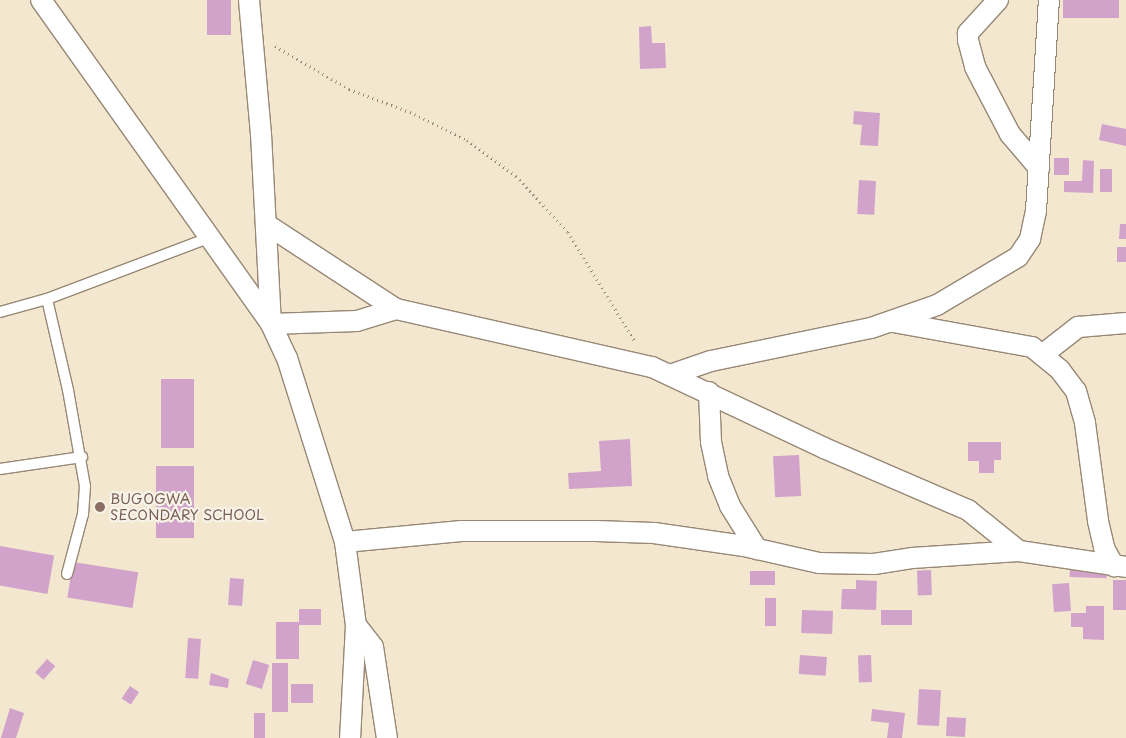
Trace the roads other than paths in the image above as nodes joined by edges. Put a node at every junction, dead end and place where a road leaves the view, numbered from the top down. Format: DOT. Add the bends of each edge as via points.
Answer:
graph roads {
  1 [pos="42,0"];
  2 [pos="249,0"];
  3 [pos="998,0"];
  4 [pos="1049,0"];
  5 [pos="1038,168"];
  6 [pos="266,224"];
  7 [pos="211,237"];
  8 [pos="46,299"];
  9 [pos="396,309"];
  10 [pos="0,312"];
  11 [pos="889,322"];
  12 [pos="1126,322"];
  13 [pos="271,324"];
  14 [pos="1042,355"];
  15 [pos="670,375"];
  16 [pos="709,392"];
  17 [pos="82,457"];
  18 [pos="0,469"];
  19 [pos="345,542"];
  20 [pos="757,549"];
  21 [pos="1019,551"];
  22 [pos="1120,566"];
  23 [pos="67,574"];
  24 [pos="356,624"];
  25 [pos="350,738"];
  26 [pos="387,738"];
  1 -- 7 [label="street"];
  2 -- 6 [label="street"];
  3 -- 5 [label="street" via="968,33 968,40 975,67 1010,134"];
  4 -- 5 [label="street"];
  5 -- 11 [label="street" via="1030,239 1018,257 937,305"];
  6 -- 9 [label="street" via="321,263"];
  6 -- 13 [label="street"];
  7 -- 8 [label="lane"];
  7 -- 13 [label="street"];
  8 -- 10 [label="lane"];
  8 -- 17 [label="lane"];
  9 -- 13 [label="street" via="357,321"];
  9 -- 15 [label="street" via="647,366"];
  11 -- 14 [label="street" via="1005,340 1032,347"];
  11 -- 15 [label="street" via="760,353 711,361"];
  12 -- 14 [label="street" via="1078,327"];
  13 -- 19 [label="street" via="286,358"];
  14 -- 22 [label="street" via="1060,370 1076,391 1085,423 1104,548"];
  15 -- 16 [label="street"];
  16 -- 20 [label="street" via="711,442 718,476 730,506"];
  16 -- 21 [label="street" via="824,448 968,510"];
  17 -- 18 [label="lane"];
  17 -- 23 [label="lane" via="83,514"];
  19 -- 20 [label="street" via="461,531 596,531 654,533"];
  19 -- 24 [label="street"];
  20 -- 21 [label="street" via="820,563 874,564 912,558"];
  21 -- 22 [label="street"];
  24 -- 25 [label="street"];
  24 -- 26 [label="street" via="372,647"];
}
